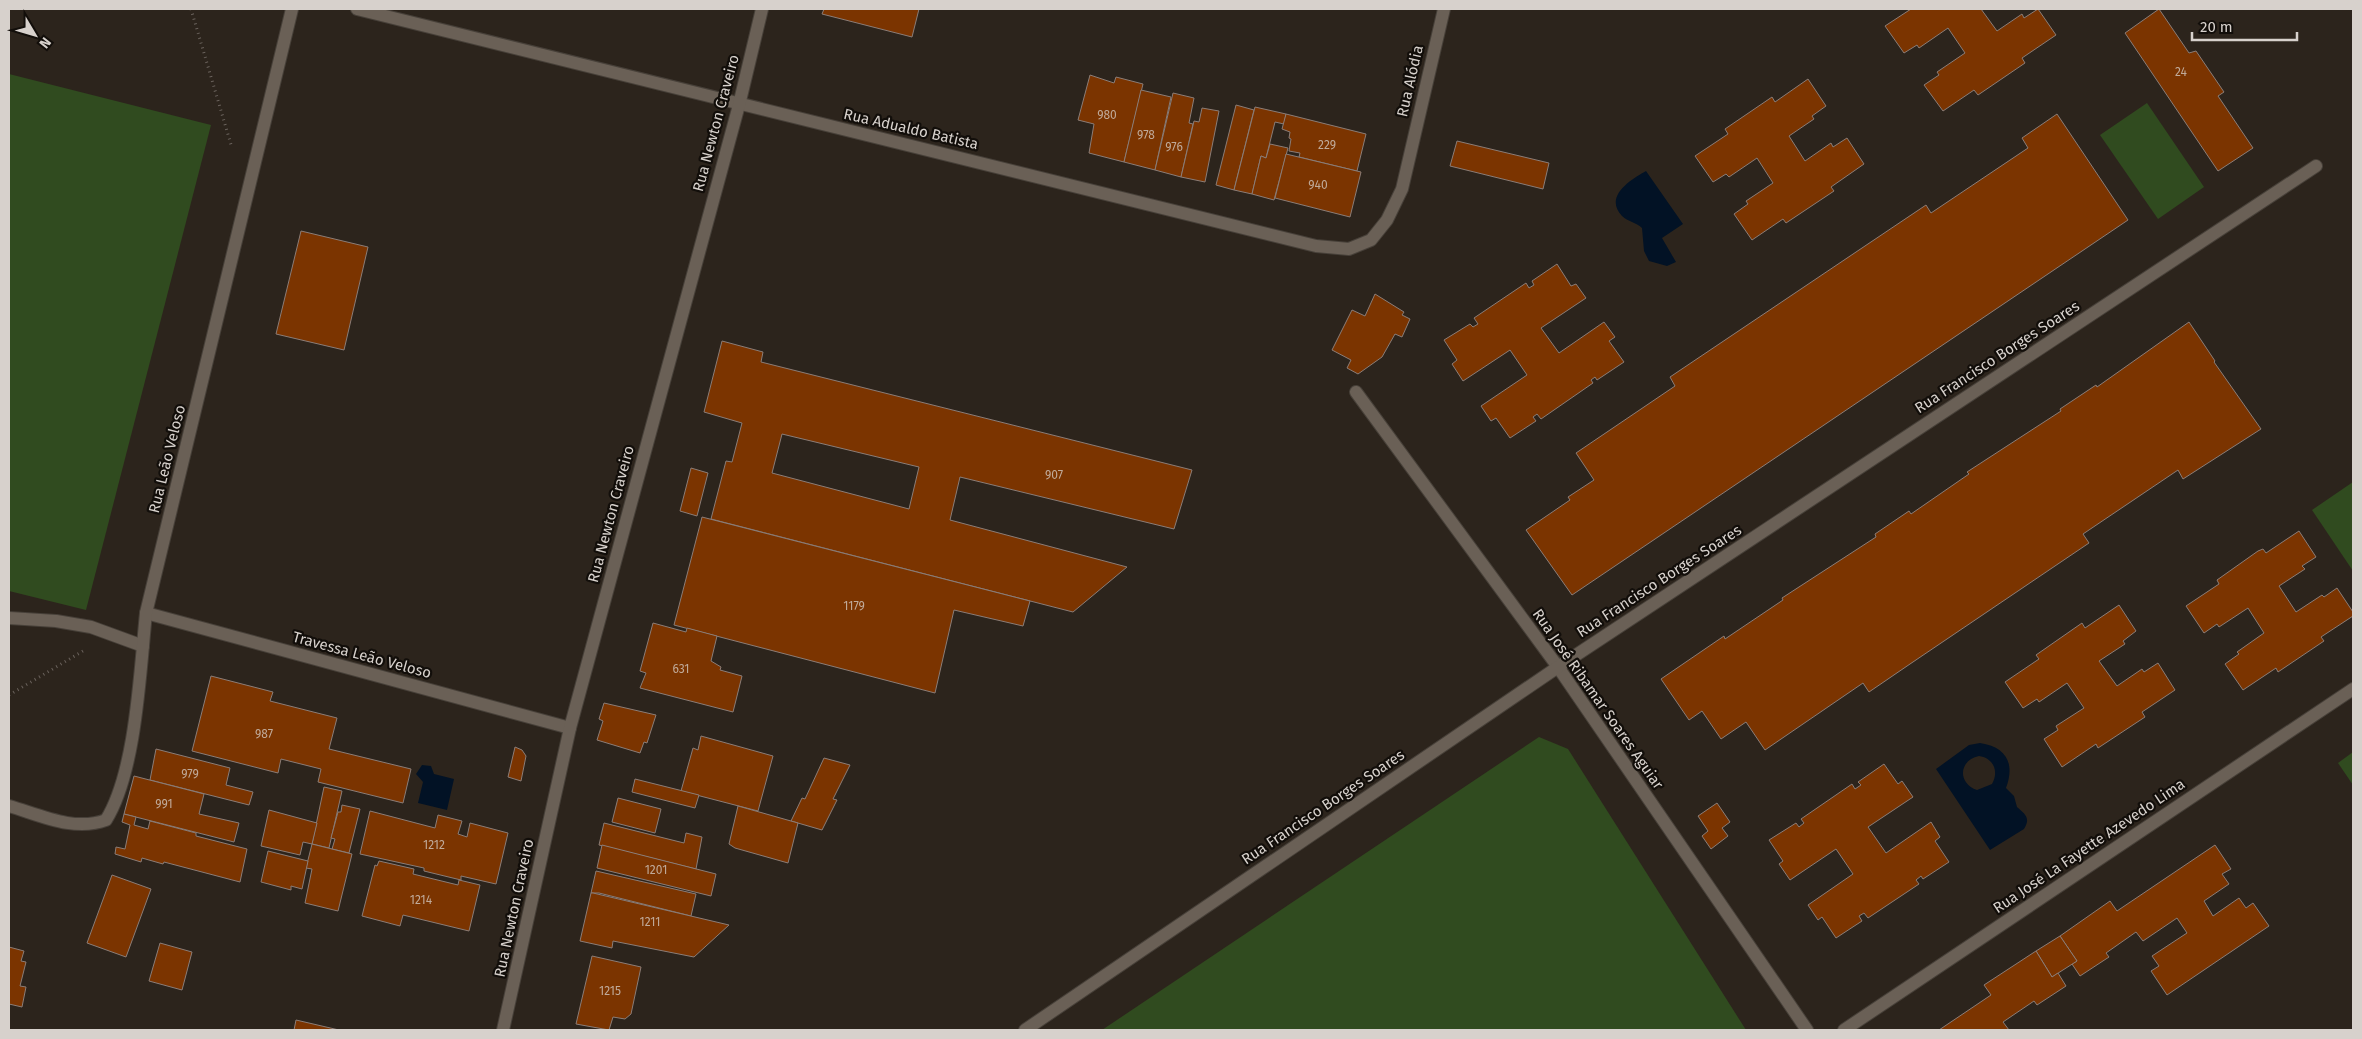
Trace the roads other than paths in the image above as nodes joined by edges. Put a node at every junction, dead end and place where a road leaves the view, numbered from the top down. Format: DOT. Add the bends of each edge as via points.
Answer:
graph roads {
  1 [pos="292,9"];
  2 [pos="357,9"];
  3 [pos="762,9"];
  4 [pos="1444,9"];
  5 [pos="739,105"];
  6 [pos="1409,161"];
  7 [pos="2316,166"];
  8 [pos="1356,392"];
  9 [pos="146,613"];
  10 [pos="9,618"];
  11 [pos="143,646"];
  12 [pos="1558,667"];
  13 [pos="2353,689"];
  14 [pos="570,728"];
  15 [pos="9,806"];
  16 [pos="503,1030"];
  17 [pos="1025,1030"];
  18 [pos="1807,1030"];
  19 [pos="1844,1030"];
  1 -- 9 [label="street, Rua Leão Veloso"];
  2 -- 5 [label="street, Rua Adualdo Batista"];
  3 -- 5 [label="street, Rua Newton Craveiro"];
  4 -- 6 [label="street, Rua Alódia"];
  5 -- 6 [label="street, Rua Adualdo Batista" via="1316,246 1349,249 1371,240 1387,220 1402,189"];
  5 -- 14 [label="street, Rua Newton Craveiro"];
  7 -- 12 [label="street, Rua Francisco Borges Soares"];
  8 -- 12 [label="street, Rua José Ribamar Soares Aguiar"];
  9 -- 11 [label="street, Rua Leão Veloso"];
  9 -- 14 [label="street, Travessa Leão Veloso"];
  10 -- 11 [label="street" via="92,627"];
  11 -- 15 [label="street, Rua Leão Veloso" via="127,761 118,797 106,820 79,825"];
  12 -- 17 [label="street, Rua Francisco Borges Soares"];
  12 -- 18 [label="street, Rua José Ribamar Soares Aguiar"];
  13 -- 19 [label="street, Rua José La Fayette Azevedo Lima"];
  14 -- 16 [label="street, Rua Newton Craveiro"];
}
